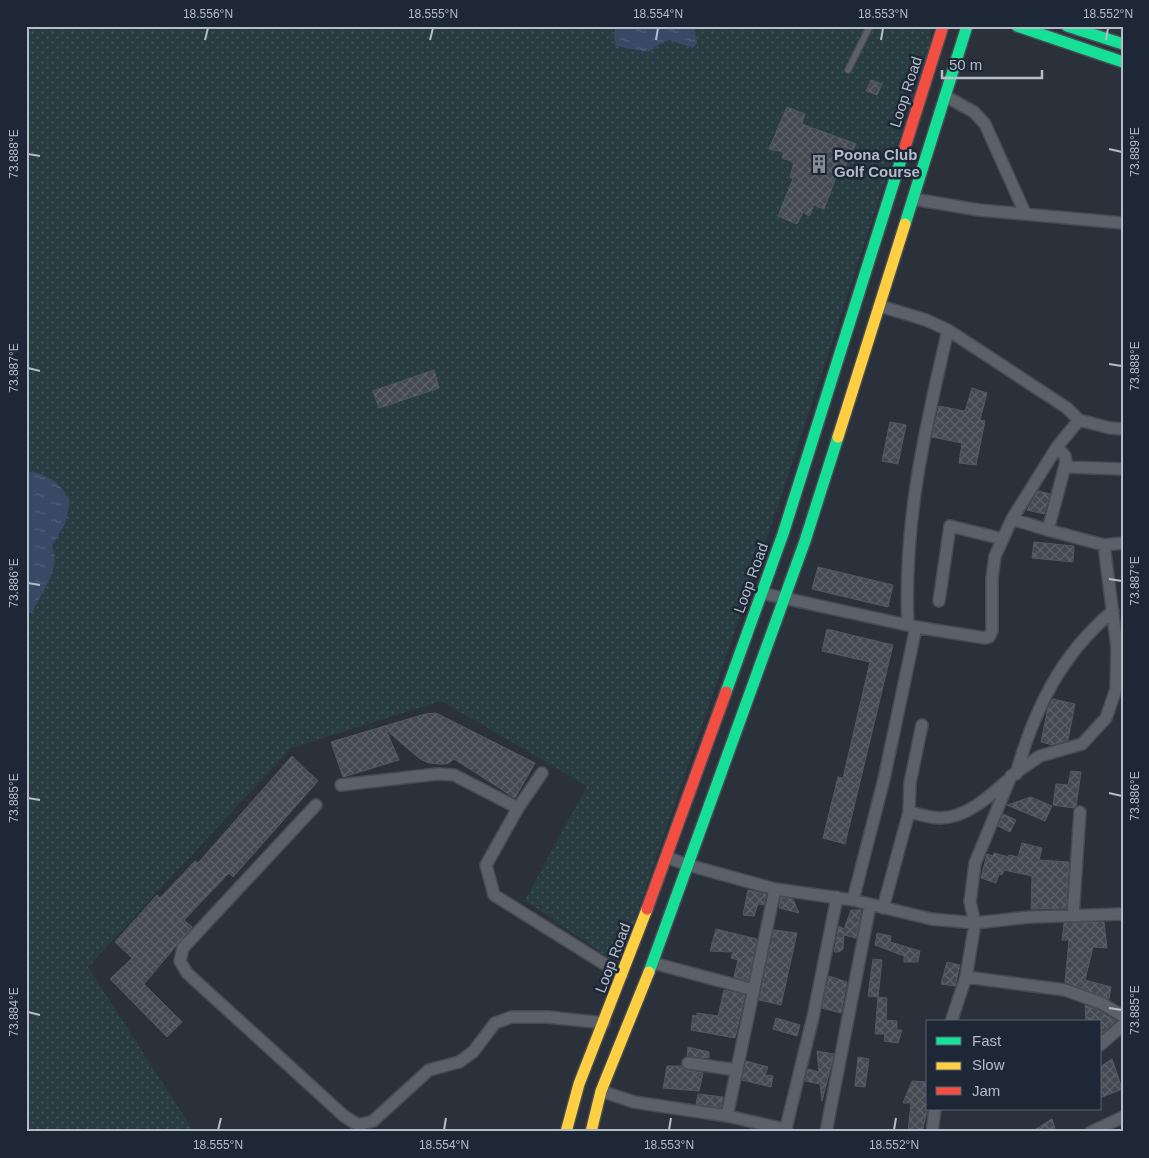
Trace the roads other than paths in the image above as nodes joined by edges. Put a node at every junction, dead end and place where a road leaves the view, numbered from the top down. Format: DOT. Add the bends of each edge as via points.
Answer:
graph roads {
  1 [pos="870,26"];
  2 [pos="943,26"];
  3 [pos="967,26"];
  4 [pos="1018,26"];
  5 [pos="1066,26"];
  6 [pos="1091,26"];
  7 [pos="1034,28"];
  8 [pos="1123,36"];
  9 [pos="1123,44"];
  10 [pos="1123,54"];
  11 [pos="1123,62"];
  12 [pos="848,70"];
  13 [pos="945,96"];
  14 [pos="913,199"];
  15 [pos="1025,213"];
  16 [pos="1123,223"];
  17 [pos="880,306"];
  18 [pos="948,330"];
  19 [pos="1078,420"];
  20 [pos="1123,429"];
  21 [pos="1057,447"];
  22 [pos="1065,467"];
  23 [pos="1123,470"];
  24 [pos="1012,519"];
  25 [pos="1048,530"];
  26 [pos="1003,539"];
  27 [pos="1123,543"];
  28 [pos="1104,545"];
  29 [pos="761,593"];
  30 [pos="785,598"];
  31 [pos="939,601"];
  32 [pos="1112,611"];
  33 [pos="912,626"];
  34 [pos="922,725"];
  35 [pos="542,773"];
  36 [pos="1014,775"];
  37 [pos="341,785"];
  38 [pos="316,806"];
  39 [pos="518,808"];
  40 [pos="909,812"];
  41 [pos="1080,812"];
  42 [pos="666,856"];
  43 [pos="688,865"];
  44 [pos="775,889"];
  45 [pos="837,897"];
  46 [pos="853,900"];
  47 [pos="870,905"];
  48 [pos="884,908"];
  49 [pos="1123,914"];
  50 [pos="1073,916"];
  51 [pos="975,923"];
  52 [pos="653,963"];
  53 [pos="622,975"];
  54 [pos="966,977"];
  55 [pos="754,990"];
  56 [pos="1123,1016"];
  57 [pos="952,1020"];
  58 [pos="604,1023"];
  59 [pos="1123,1025"];
  60 [pos="1102,1043"];
  61 [pos="688,1063"];
  62 [pos="737,1070"];
  63 [pos="601,1091"];
  64 [pos="935,1110"];
  65 [pos="727,1116"];
  66 [pos="1123,1117"];
  67 [pos="785,1130"];
  68 [pos="566,1132"];
  69 [pos="591,1132"];
  70 [pos="826,1132"];
  71 [pos="932,1132"];
  72 [pos="1091,1132"];
  1 -- 12 [label="lane"];
  2 -- 29 [label="main road, Loop Road" via="783,534"];
  3 -- 13 [label="main road"];
  4 -- 7 [label="main road"];
  5 -- 9 [label="main road"];
  6 -- 8 [label="main road"];
  7 -- 10 [label="main road"];
  7 -- 11 [label="main road"];
  13 -- 14 [label="main road"];
  13 -- 15 [label="street" via="974,112 985,124"];
  14 -- 15 [label="street" via="979,210"];
  14 -- 17 [label="main road"];
  15 -- 16 [label="street"];
  17 -- 18 [label="street"];
  17 -- 30 [label="main road"];
  18 -- 19 [label="street" via="1067,408"];
  18 -- 33 [label="street" via="916,482 906,588"];
  19 -- 20 [label="street"];
  19 -- 21 [label="street"];
  21 -- 22 [label="street" via="1065,456"];
  21 -- 24 [label="street"];
  22 -- 23 [label="street"];
  22 -- 25 [label="street"];
  24 -- 25 [label="street"];
  24 -- 26 [label="street"];
  25 -- 28 [label="street"];
  26 -- 31 [label="street" via="950,526"];
  26 -- 33 [label="street" via="995,556 989,637"];
  27 -- 28 [label="street"];
  28 -- 32 [label="street"];
  29 -- 30 [label="street"];
  29 -- 42 [label="main road, Loop Road"];
  30 -- 33 [label="street"];
  30 -- 43 [label="main road"];
  32 -- 36 [label="street" via="1090,630 1049,687"];
  32 -- 36 [label="street" via="1117,647 1116,689 1106,718 1082,744 1040,756"];
  33 -- 46 [label="street" via="884,779"];
  34 -- 40 [label="street" via="910,783"];
  35 -- 39 [label="street"];
  36 -- 40 [label="street" via="991,796 966,812 941,818"];
  36 -- 51 [label="street" via="974,864 970,902"];
  37 -- 39 [label="street" via="454,775"];
  38 -- 58 [label="street" via="183,948 180,961 187,973 344,1116 358,1125 373,1121 429,1070 459,1062 473,1052 495,1023 512,1017 548,1017"];
  39 -- 53 [label="street" via="486,865 494,895"];
  40 -- 48 [label="street"];
  41 -- 50 [label="street"];
  42 -- 43 [label="street"];
  42 -- 53 [label="main road, Loop Road"];
  43 -- 44 [label="street"];
  43 -- 52 [label="main road"];
  44 -- 45 [label="street"];
  44 -- 55 [label="street"];
  45 -- 46 [label="street"];
  45 -- 67 [label="street" via="813,1017"];
  46 -- 47 [label="street"];
  47 -- 48 [label="street"];
  47 -- 70 [label="street"];
  48 -- 51 [label="street" via="931,919"];
  49 -- 50 [label="street"];
  50 -- 51 [label="street"];
  51 -- 54 [label="street"];
  52 -- 55 [label="street"];
  52 -- 63 [label="main road"];
  53 -- 58 [label="main road, Loop Road"];
  54 -- 56 [label="street" via="1065,990 1101,1003"];
  54 -- 57 [label="street"];
  55 -- 62 [label="street"];
  58 -- 68 [label="main road, Loop Road" via="579,1084"];
  59 -- 60 [label="street"];
  61 -- 62 [label="street"];
  62 -- 65 [label="street"];
  63 -- 65 [label="street" via="634,1102"];
  63 -- 69 [label="main road"];
  64 -- 71 [label="street"];
  65 -- 67 [label="street"];
  66 -- 72 [label="street"];
}
